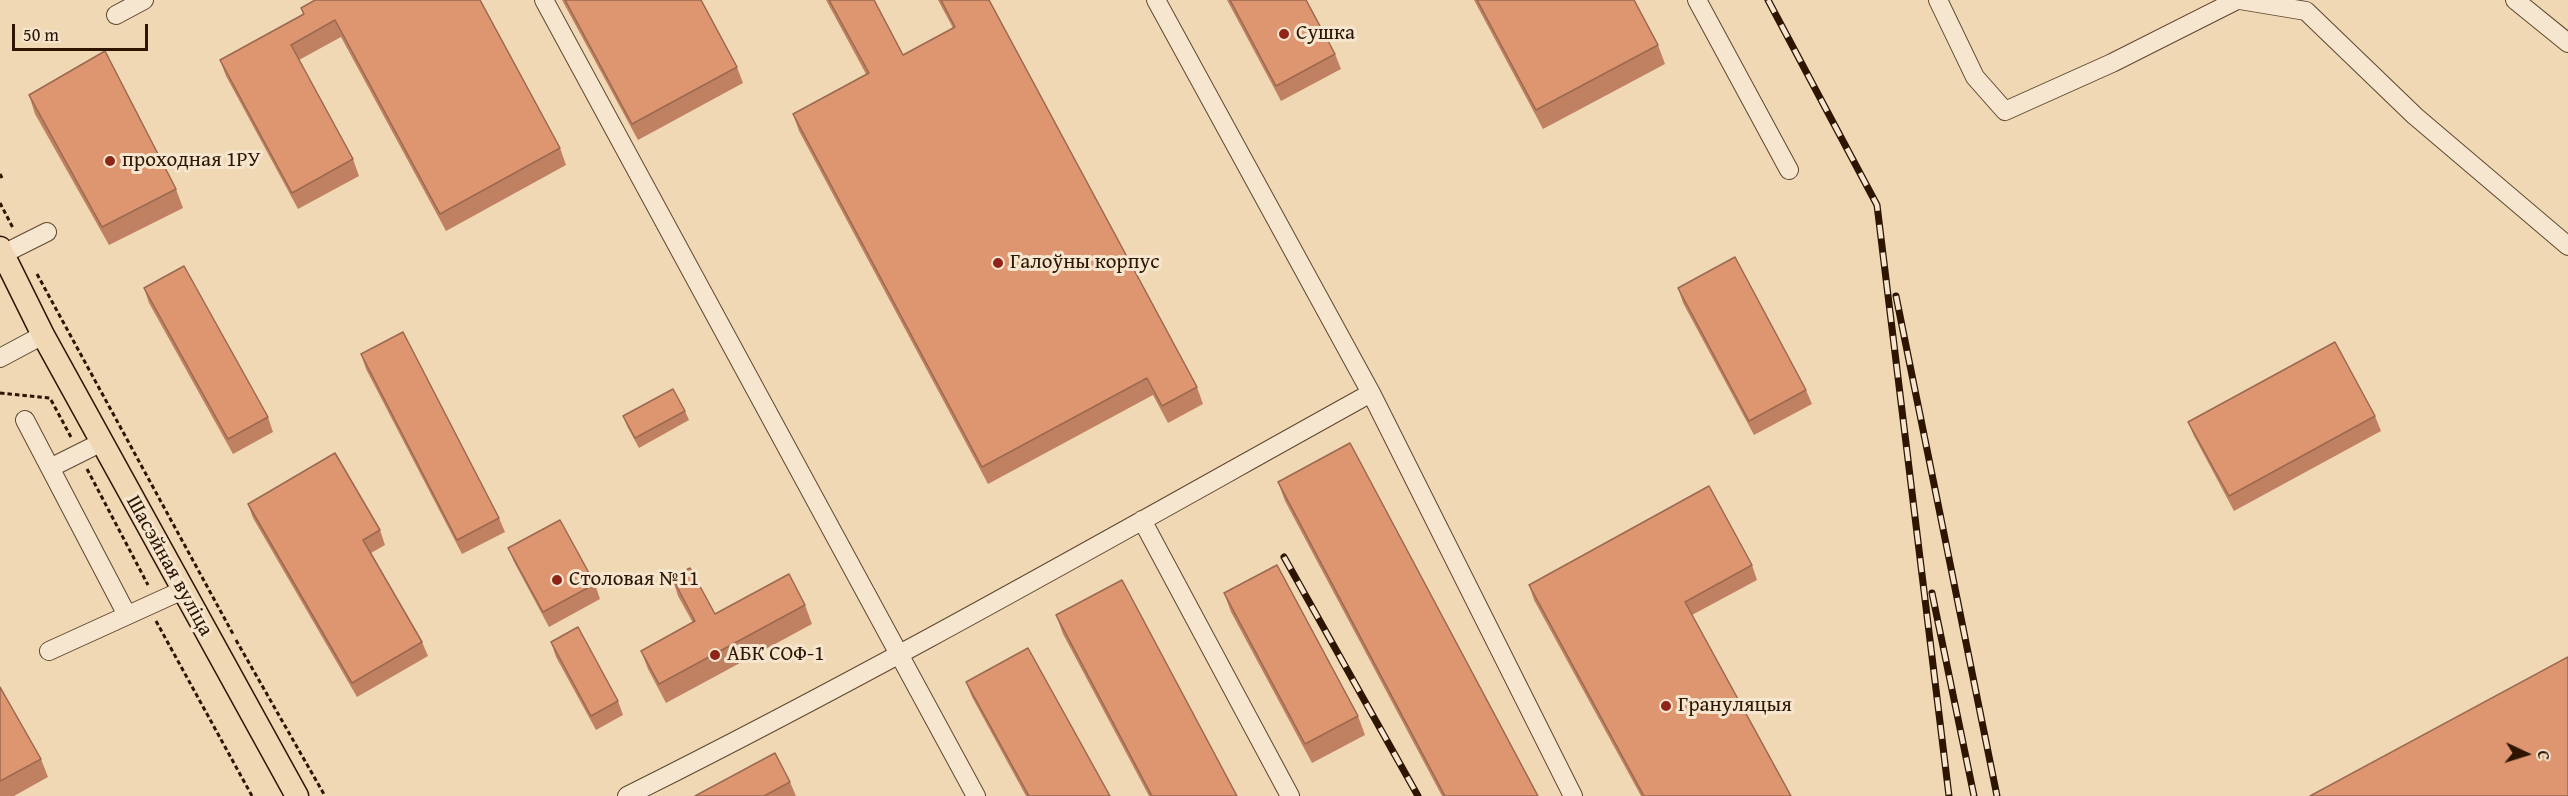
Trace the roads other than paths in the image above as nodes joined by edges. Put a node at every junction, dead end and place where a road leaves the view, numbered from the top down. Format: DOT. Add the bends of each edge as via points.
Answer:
graph roads {
  1 [pos="144,0"];
  2 [pos="544,0"];
  3 [pos="1156,0"];
  4 [pos="1697,0"];
  5 [pos="1938,0"];
  6 [pos="2239,0"];
  7 [pos="2515,0"];
  8 [pos="116,15"];
  9 [pos="2568,43"];
  10 [pos="1789,170"];
  11 [pos="47,232"];
  12 [pos="2568,246"];
  13 [pos="8,249"];
  14 [pos="0,282"];
  15 [pos="43,334"];
  16 [pos="0,358"];
  17 [pos="1371,393"];
  18 [pos="25,420"];
  19 [pos="102,442"];
  20 [pos="50,468"];
  21 [pos="1143,520"];
  22 [pos="183,590"];
  23 [pos="127,615"];
  24 [pos="49,651"];
  25 [pos="899,656"];
  26 [pos="297,796"];
  27 [pos="627,796"];
  28 [pos="976,796"];
  29 [pos="1290,796"];
  30 [pos="1573,796"];
  1 -- 8 [label="lane"];
  2 -- 25 [label="lane"];
  3 -- 17 [label="lane"];
  4 -- 10 [label="lane"];
  5 -- 6 [label="lane" via="1975,77 2005,111"];
  6 -- 12 [label="lane" via="2306,11 2415,116"];
  7 -- 9 [label="lane"];
  11 -- 13 [label="lane"];
  13 -- 15 [label="main road"];
  14 -- 15 [label="main road"];
  15 -- 16 [label="lane"];
  15 -- 19 [label="main road, Шасэйная вуліца"];
  17 -- 21 [label="lane"];
  17 -- 30 [label="lane"];
  18 -- 20 [label="lane"];
  19 -- 20 [label="lane"];
  19 -- 22 [label="main road, Шасэйная вуліца"];
  20 -- 23 [label="lane"];
  21 -- 25 [label="lane"];
  21 -- 29 [label="lane"];
  22 -- 23 [label="lane"];
  22 -- 26 [label="main road, Шасэйная вуліца"];
  23 -- 24 [label="lane"];
  25 -- 27 [label="lane"];
  25 -- 28 [label="lane"];
}
